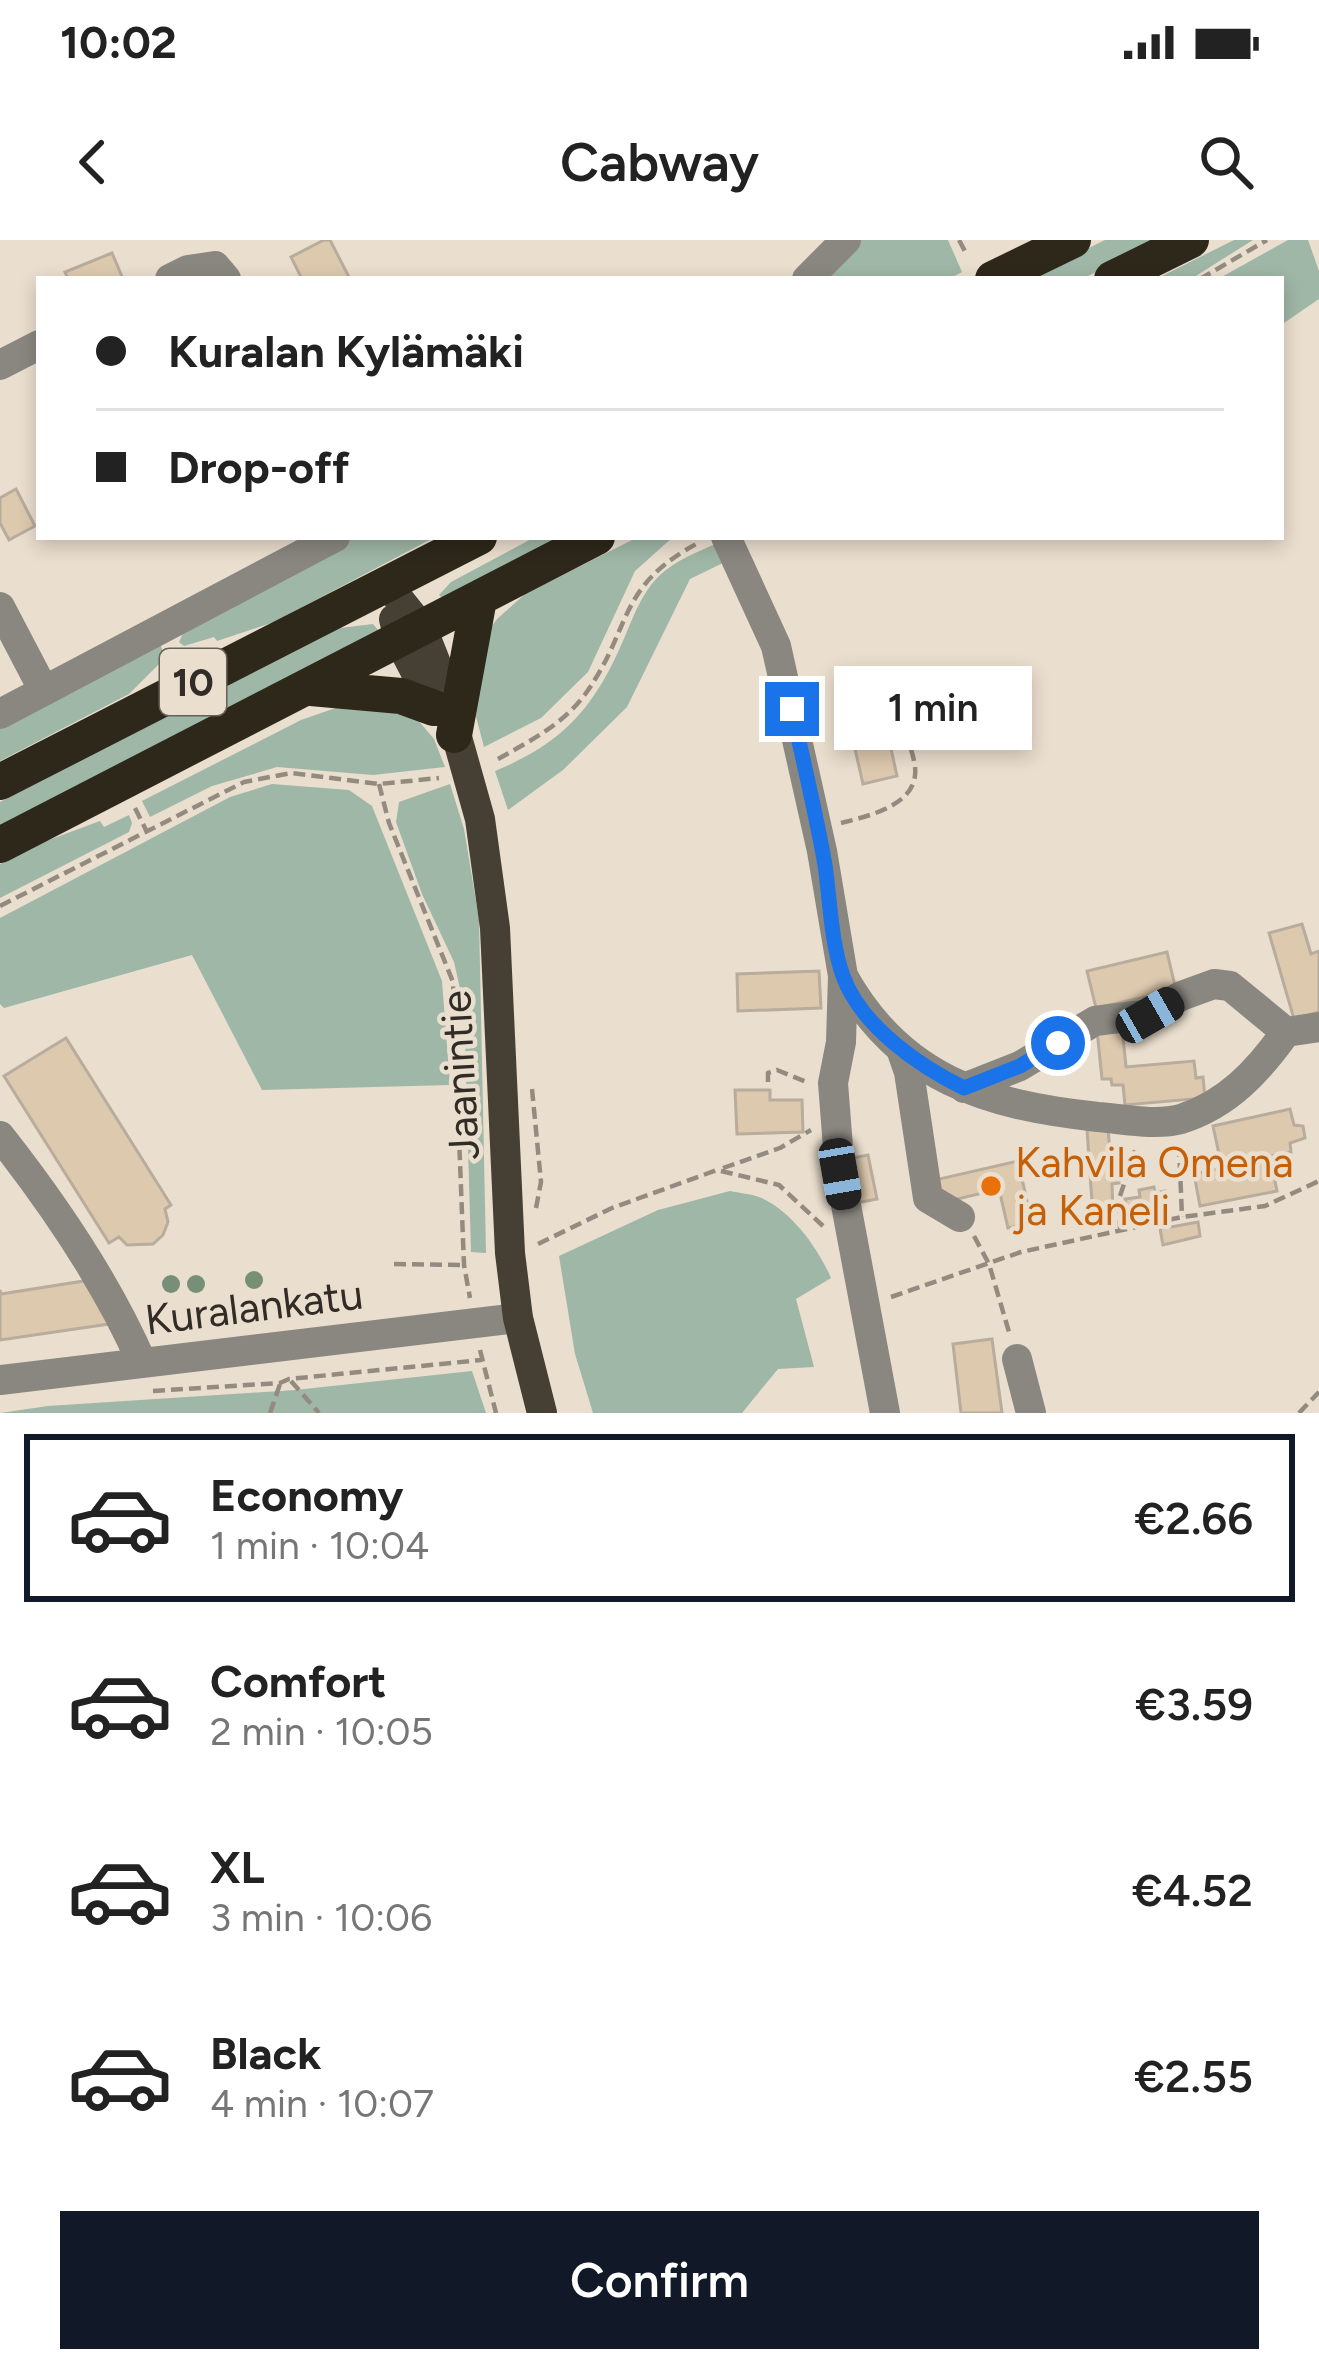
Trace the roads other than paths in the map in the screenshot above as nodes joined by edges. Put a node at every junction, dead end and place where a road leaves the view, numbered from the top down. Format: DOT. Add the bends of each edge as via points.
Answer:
graph roads {
  1 [pos="846,240"];
  2 [pos="1072,240"];
  3 [pos="1191,240"];
  4 [pos="980,267"];
  5 [pos="178,276"];
  6 [pos="223,276"];
  7 [pos="810,276"];
  8 [pos="1118,276"];
  9 [pos="36,347"];
  10 [pos="0,365"];
  11 [pos="329,540"];
  12 [pos="473,540"];
  13 [pos="591,540"];
  14 [pos="727,540"];
  15 [pos="387,584"];
  16 [pos="478,598"];
  17 [pos="0,607"];
  18 [pos="410,634"];
  19 [pos="307,687"];
  20 [pos="44,691"];
  21 [pos="0,715"];
  22 [pos="444,722"];
  23 [pos="0,782"];
  24 [pos="0,845"];
  25 [pos="843,976"];
  26 [pos="1319,1028"];
  27 [pos="1286,1032"];
  28 [pos="841,1042"];
  29 [pos="894,1043"];
  30 [pos="964,1088"];
  31 [pos="0,1136"];
  32 [pos="960,1217"];
  33 [pos="518,1318"];
  34 [pos="1018,1360"];
  35 [pos="146,1377"];
  36 [pos="0,1380"];
  37 [pos="881,1406"];
  38 [pos="542,1413"];
  39 [pos="1031,1413"];
  1 -- 7 [label="street"];
  2 -- 4 [label="highway"];
  3 -- 8 [label="highway"];
  5 -- 6 [label="street" via="215,266"];
  9 -- 10 [label="street"];
  11 -- 20 [label="street"];
  12 -- 15 [label="highway, 10"];
  13 -- 16 [label="highway, 10"];
  14 -- 25 [label="street" via="776,646"];
  15 -- 18 [label="main road, Jaanintie"];
  15 -- 23 [label="highway, 10"];
  16 -- 18 [label="highway, 10"];
  16 -- 22 [label="highway"];
  17 -- 20 [label="street"];
  18 -- 19 [label="highway, 10"];
  18 -- 22 [label="main road, Jaanintie"];
  19 -- 22 [label="highway" via="401,696"];
  19 -- 24 [label="highway, 10"];
  20 -- 21 [label="street"];
  22 -- 33 [label="main road, Jaanintie" via="480,819 495,928"];
  25 -- 28 [label="street"];
  25 -- 29 [label="street"];
  26 -- 27 [label="street"];
  27 -- 30 [label="street" via="1255,1075 1178,1120 1063,1113"];
  27 -- 30 [label="street" via="1230,986 1214,984 1150,1015 1095,1021"];
  28 -- 29 [label="street" via="860,1036"];
  28 -- 37 [label="street" via="833,1083 840,1174"];
  29 -- 30 [label="street"];
  29 -- 32 [label="street" via="909,1072 928,1198"];
  31 -- 35 [label="street" via="124,1321"];
  33 -- 35 [label="street, Kuralankatu"];
  33 -- 38 [label="main road, Jaanintie"];
  34 -- 39 [label="street"];
  35 -- 36 [label="street, Kuralankatu"];
}
